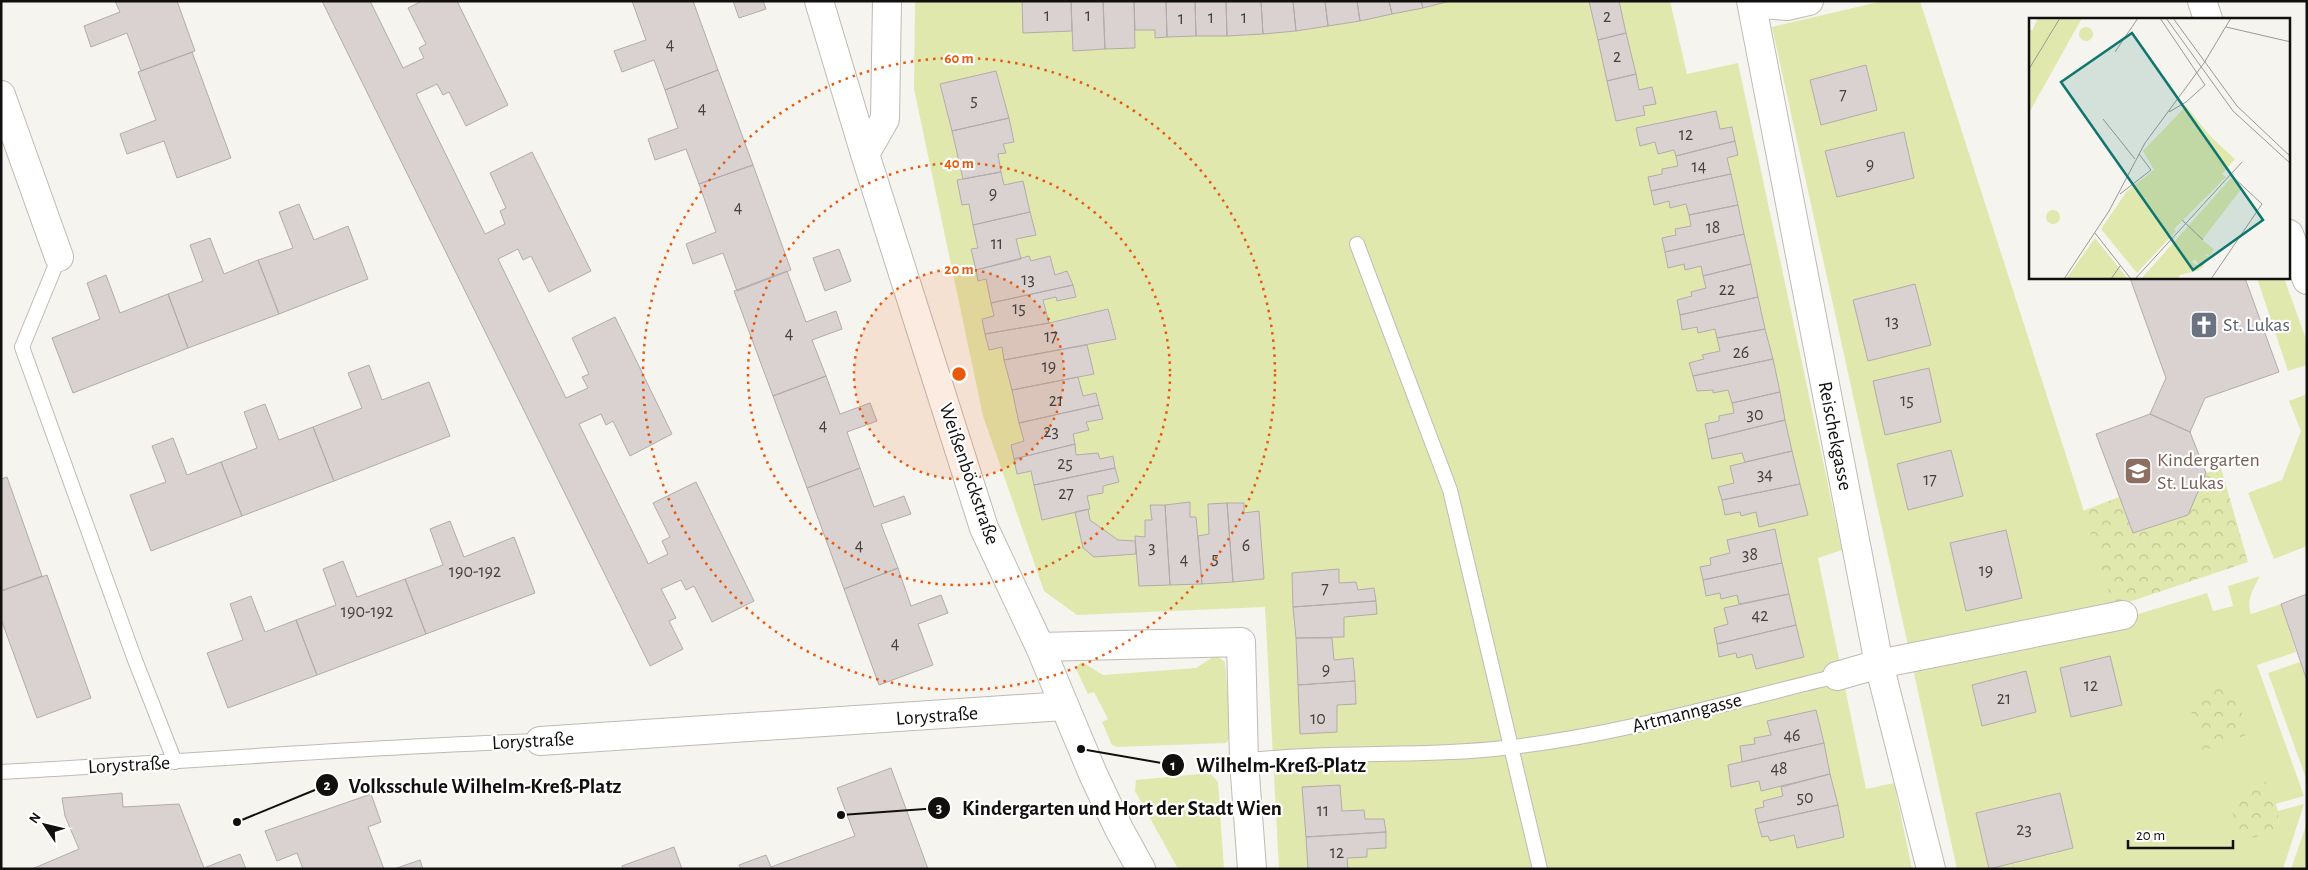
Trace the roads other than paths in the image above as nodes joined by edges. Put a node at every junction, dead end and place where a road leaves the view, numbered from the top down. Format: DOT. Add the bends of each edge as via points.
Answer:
graph roads {
  1 [pos="819,1"];
  2 [pos="887,1"];
  3 [pos="1809,1"];
  4 [pos="2202,1"];
  5 [pos="1752,2"];
  6 [pos="2208,18"];
  7 [pos="1,95"];
  8 [pos="865,154"];
  9 [pos="2290,237"];
  10 [pos="1357,244"];
  11 [pos="59,257"];
  12 [pos="2307,280"];
  13 [pos="2123,615"];
  14 [pos="1040,647"];
  15 [pos="1879,664"];
  16 [pos="1837,676"];
  17 [pos="1064,706"];
  18 [pos="540,741"];
  19 [pos="1510,748"];
  20 [pos="1244,761"];
  21 [pos="175,762"];
  22 [pos="1,772"];
  23 [pos="1141,869"];
  24 [pos="1252,869"];
  25 [pos="1540,869"];
  26 [pos="1931,869"];
  1 -- 8 [label="street, Weißenböckstraße"];
  2 -- 8 [label="street" via="886,119"];
  3 -- 5 [label="street" via="1788,6"];
  4 -- 6 [label="street"];
  5 -- 15 [label="street, Reischekgasse"];
  7 -- 11 [label="street"];
  8 -- 14 [label="street, Weißenböckstraße" via="984,528"];
  9 -- 12 [label="street"];
  10 -- 19 [label="lane" via="1450,490"];
  11 -- 21 [label="lane" via="22,347"];
  13 -- 15 [label="street, Artmanngasse"];
  14 -- 17 [label="street, Weißenböckstraße"];
  14 -- 20 [label="street" via="1241,642"];
  15 -- 16 [label="street, Artmanngasse"];
  15 -- 26 [label="street, Reischekgasse"];
  16 -- 19 [label="lane, Artmanngasse" via="1592,736"];
  17 -- 18 [label="street, Lorystraße"];
  17 -- 23 [label="street, Weißenböckstraße" via="1118,829"];
  18 -- 21 [label="lane, Lorystraße" via="324,750"];
  19 -- 20 [label="lane, Artmanngasse" via="1403,755 1288,756"];
  19 -- 25 [label="lane"];
  20 -- 24 [label="street"];
  21 -- 22 [label="lane, Lorystraße"];
}
